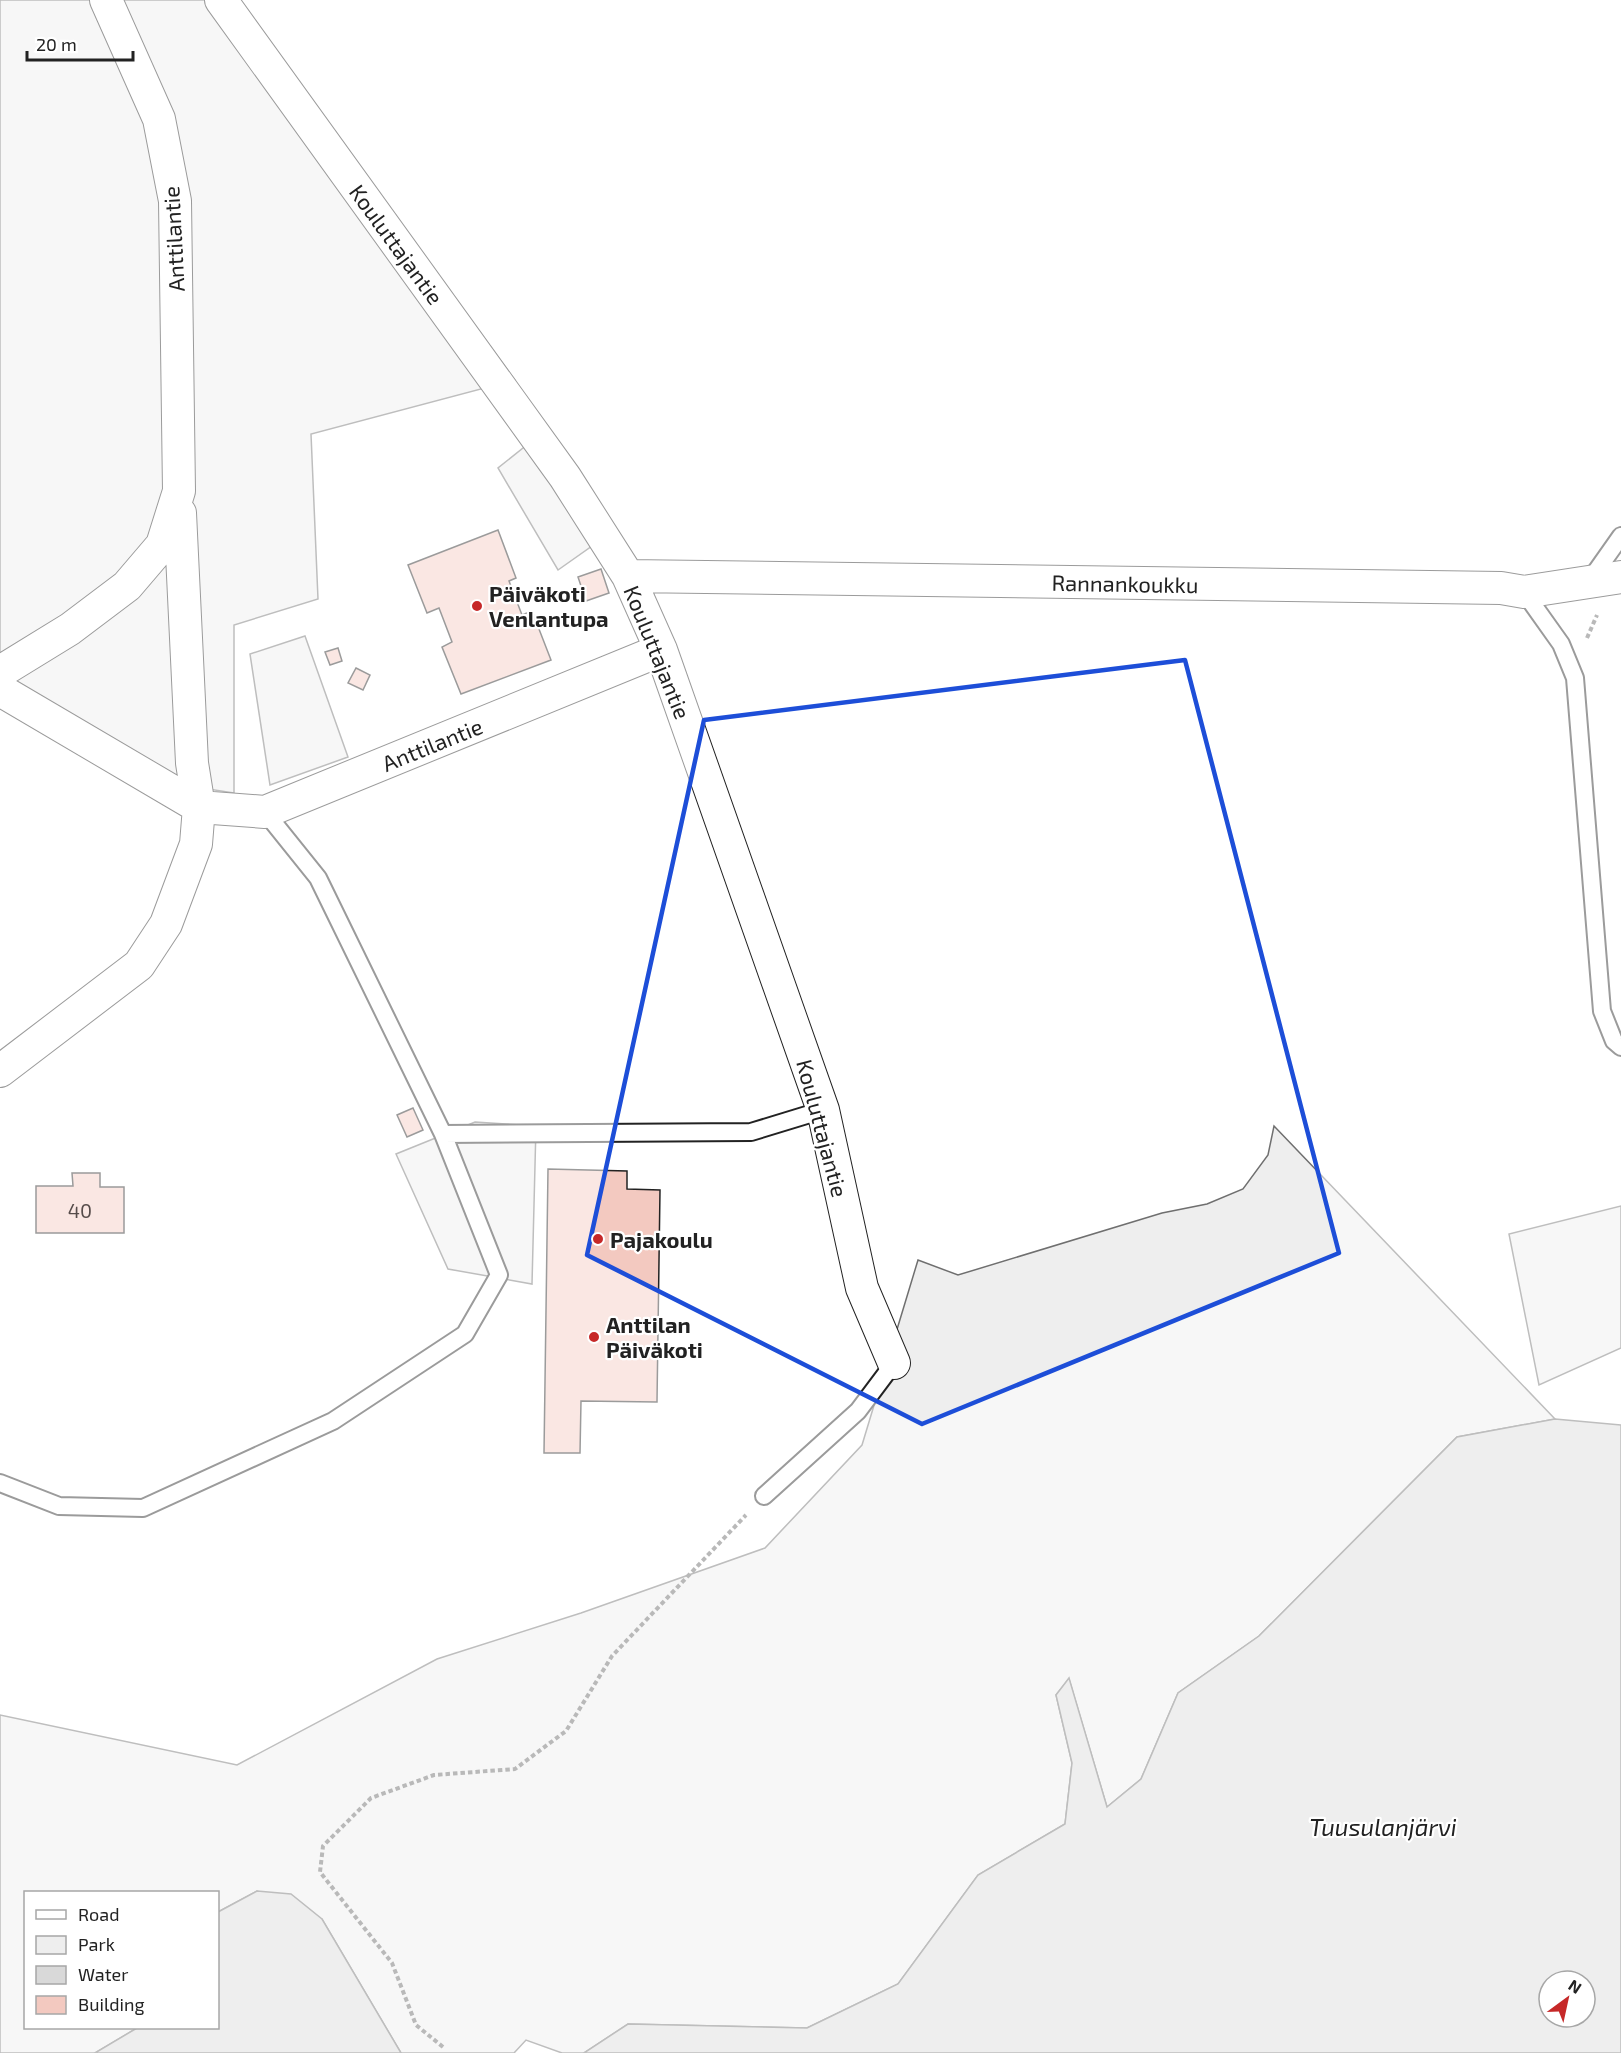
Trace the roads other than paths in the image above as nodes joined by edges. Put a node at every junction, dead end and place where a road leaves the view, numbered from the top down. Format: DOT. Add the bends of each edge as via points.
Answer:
graph roads {
  1 [pos="106,0"];
  2 [pos="221,0"];
  3 [pos="179,491"];
  4 [pos="1621,537"];
  5 [pos="628,576"];
  6 [pos="1621,577"];
  7 [pos="1590,580"];
  8 [pos="1524,592"];
  9 [pos="661,650"];
  10 [pos="0,672"];
  11 [pos="0,690"];
  12 [pos="199,807"];
  13 [pos="265,812"];
  14 [pos="1621,1047"];
  15 [pos="0,1071"];
  16 [pos="823,1110"];
  17 [pos="443,1134"];
  18 [pos="894,1363"];
  19 [pos="0,1483"];
  20 [pos="764,1496"];
  1 -- 3 [label="street, Anttilantie" via="159,119 175,201"];
  2 -- 5 [label="street, Kouluttajantie" via="565,477"];
  3 -- 10 [label="street, Anttilantie" via="162,545 127,586 70,629"];
  3 -- 12 [label="street, Anttilantie" via="192,763"];
  4 -- 7 [label="lane"];
  5 -- 8 [label="street, Rannankoukku" via="1501,588"];
  5 -- 9 [label="street, Kouluttajantie"];
  6 -- 7 [label="street, Rannankoukku"];
  7 -- 8 [label="street, Rannankoukku"];
  8 -- 14 [label="lane" via="1561,644 1575,678 1602,1011 1614,1041"];
  9 -- 13 [label="street, Anttilantie"];
  9 -- 16 [label="street, Kouluttajantie"];
  11 -- 12 [label="street, Anttilantie"];
  12 -- 13 [label="street, Anttilantie"];
  12 -- 15 [label="street, Anttilantie" via="196,844 166,924 139,965"];
  13 -- 17 [label="lane" via="318,878"];
  16 -- 17 [label="lane" via="751,1132"];
  16 -- 18 [label="street, Kouluttajantie" via="862,1288"];
  17 -- 19 [label="lane" via="499,1275 465,1334 333,1420 143,1508 59,1506"];
  18 -- 20 [label="lane" via="858,1411"];
}
